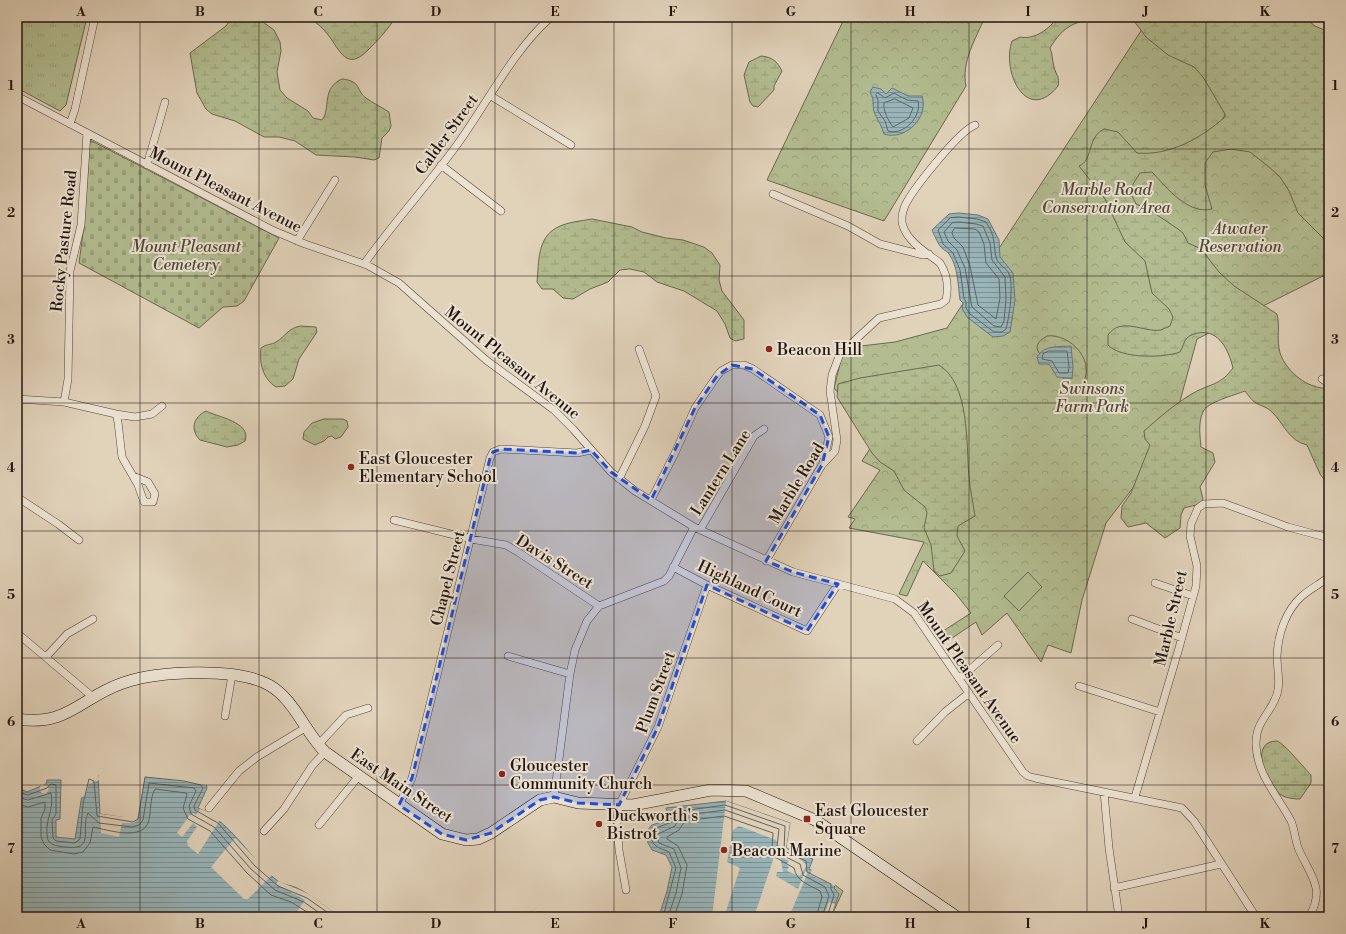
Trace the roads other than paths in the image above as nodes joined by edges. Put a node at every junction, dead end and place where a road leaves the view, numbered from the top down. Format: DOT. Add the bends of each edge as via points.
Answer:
graph roads {
  1 [pos="95,17"];
  2 [pos="549,19"];
  3 [pos="17,96"];
  4 [pos="491,96"];
  5 [pos="165,102"];
  6 [pos="70,124"];
  7 [pos="975,125"];
  8 [pos="87,133"];
  9 [pos="571,145"];
  10 [pos="147,165"];
  11 [pos="441,166"];
  12 [pos="335,180"];
  13 [pos="773,194"];
  14 [pos="501,211"];
  15 [pos="297,241"];
  16 [pos="929,254"];
  17 [pos="364,264"];
  18 [pos="639,349"];
  19 [pos="1322,379"];
  20 [pos="1329,384"];
  21 [pos="17,399"];
  22 [pos="64,402"];
  23 [pos="162,406"];
  24 [pos="116,414"];
  25 [pos="764,429"];
  26 [pos="591,450"];
  27 [pos="822,465"];
  28 [pos="133,476"];
  29 [pos="619,479"];
  30 [pos="17,497"];
  31 [pos="651,500"];
  32 [pos="394,520"];
  33 [pos="697,528"];
  34 [pos="1329,538"];
  35 [pos="471,539"];
  36 [pos="78,540"];
  37 [pos="766,561"];
  38 [pos="673,567"];
  39 [pos="1329,577"];
  40 [pos="1154,583"];
  41 [pos="838,584"];
  42 [pos="708,585"];
  43 [pos="1193,596"];
  44 [pos="599,606"];
  45 [pos="94,619"];
  46 [pos="1132,619"];
  47 [pos="17,633"];
  48 [pos="1182,638"];
  49 [pos="998,645"];
  50 [pos="508,656"];
  51 [pos="46,657"];
  52 [pos="570,674"];
  53 [pos="232,675"];
  54 [pos="960,679"];
  55 [pos="1079,686"];
  56 [pos="968,693"];
  57 [pos="94,698"];
  58 [pos="368,708"];
  59 [pos="1160,712"];
  60 [pos="225,716"];
  61 [pos="17,718"];
  62 [pos="305,728"];
  63 [pos="917,741"];
  64 [pos="321,748"];
  65 [pos="358,776"];
  66 [pos="1104,792"];
  67 [pos="554,797"];
  68 [pos="1135,797"];
  69 [pos="399,805"];
  70 [pos="619,805"];
  71 [pos="209,808"];
  72 [pos="319,825"];
  73 [pos="264,831"];
  74 [pos="1222,864"];
  75 [pos="1114,888"];
  76 [pos="626,890"];
  77 [pos="957,917"];
  78 [pos="1119,917"];
  79 [pos="1256,917"];
  80 [pos="1309,917"];
  1 -- 6 [label="street"];
  2 -- 4 [label="street, Calder Street" via="503,75"];
  3 -- 6 [label="street, Mount Pleasant Avenue"];
  4 -- 9 [label="street"];
  4 -- 11 [label="street, Calder Street"];
  5 -- 10 [label="street"];
  6 -- 8 [label="street, Mount Pleasant Avenue"];
  7 -- 16 [label="street, Marble Road" via="961,135 912,193 904,208 902,220 905,230 916,244"];
  8 -- 10 [label="street, Mount Pleasant Avenue"];
  8 -- 22 [label="street, Rocky Pasture Road" via="81,225 70,272 68,380"];
  10 -- 15 [label="street, Mount Pleasant Avenue"];
  11 -- 14 [label="street"];
  11 -- 17 [label="street, Calder Street"];
  12 -- 15 [label="street"];
  13 -- 16 [label="street" via="848,226 880,244 923,255"];
  15 -- 17 [label="street, Mount Pleasant Avenue"];
  16 -- 27 [label="street, Marble Road" via="940,262 946,274 946,300 941,304 879,318 840,354 832,375 830,391 836,446 835,451"];
  17 -- 26 [label="street, Mount Pleasant Avenue" via="399,283 480,355 554,410"];
  18 -- 29 [label="street" via="656,396"];
  19 -- 20 [label="street"];
  21 -- 22 [label="street"];
  22 -- 24 [label="street"];
  23 -- 24 [label="street" via="152,414 135,417"];
  24 -- 28 [label="street" via="122,457"];
  25 -- 33 [label="street, Lantern Lane" via="754,436"];
  26 -- 29 [label="street, Mount Pleasant Avenue"];
  26 -- 35 [label="street, Chapel Street" via="577,453 501,449 493,452"];
  27 -- 31 [label="street" via="829,437 820,415 754,369 744,365 732,365 721,371 695,408"];
  27 -- 37 [label="street, Marble Road"];
  29 -- 31 [label="street, Mount Pleasant Avenue"];
  30 -- 36 [label="street"];
  31 -- 33 [label="street, Mount Pleasant Avenue"];
  32 -- 35 [label="street, Davis Street"];
  33 -- 37 [label="street, Mount Pleasant Avenue"];
  33 -- 38 [label="street, Lantern Lane"];
  34 -- 43 [label="street, Marble Street" via="1288,527 1223,503 1204,504 1198,508 1191,524 1190,536 1197,566"];
  35 -- 44 [label="street, Davis Street" via="506,546 518,552"];
  35 -- 69 [label="street, Chapel Street" via="412,778"];
  37 -- 41 [label="street, Mount Pleasant Avenue" via="793,572"];
  38 -- 42 [label="street, Highland Court"];
  38 -- 44 [label="street, Lantern Lane" via="664,581"];
  39 -- 80 [label="street" via="1302,596 1289,612 1283,625 1277,655 1278,689 1256,733 1261,767 1272,792 1291,822 1296,844 1316,882 1316,899"];
  40 -- 43 [label="street"];
  41 -- 42 [label="street, Highland Court" via="807,631"];
  41 -- 54 [label="street, Mount Pleasant Avenue" via="895,599 904,604 914,613"];
  42 -- 70 [label="street, Plum Street" via="658,727"];
  43 -- 48 [label="street, Marble Street"];
  44 -- 52 [label="street" via="586,621 579,637"];
  45 -- 51 [label="street" via="67,634"];
  46 -- 48 [label="street"];
  47 -- 51 [label="street"];
  48 -- 59 [label="street, Marble Street"];
  49 -- 54 [label="street"];
  50 -- 52 [label="street"];
  51 -- 57 [label="street"];
  52 -- 67 [label="street"];
  53 -- 57 [label="main road, East Main Street" via="203,673 143,677 118,685"];
  53 -- 60 [label="street"];
  53 -- 62 [label="main road, East Main Street" via="269,685 283,696"];
  54 -- 56 [label="street, Mount Pleasant Avenue"];
  55 -- 59 [label="street"];
  56 -- 63 [label="street" via="949,708"];
  56 -- 66 [label="street, Mount Pleasant Avenue" via="1028,776"];
  57 -- 61 [label="main road, East Main Street" via="54,718"];
  58 -- 64 [label="street" via="346,715"];
  59 -- 68 [label="street, Marble Street"];
  62 -- 64 [label="main road, East Main Street"];
  62 -- 71 [label="street" via="239,770"];
  64 -- 65 [label="main road, East Main Street"];
  64 -- 73 [label="street" via="284,809"];
  65 -- 69 [label="main road, East Main Street"];
  65 -- 72 [label="street"];
  66 -- 68 [label="street, Mount Pleasant Avenue"];
  66 -- 75 [label="street"];
  67 -- 69 [label="main road, East Main Street" via="535,803 491,834 466,840 442,834"];
  67 -- 70 [label="main road" via="578,803"];
  68 -- 74 [label="street, Mount Pleasant Avenue" via="1182,808"];
  70 -- 76 [label="street" via="619,850"];
  70 -- 77 [label="main road" via="633,805 711,790 746,791 815,820"];
  74 -- 75 [label="street"];
  74 -- 79 [label="street, Mount Pleasant Avenue"];
  75 -- 78 [label="street"];
}
